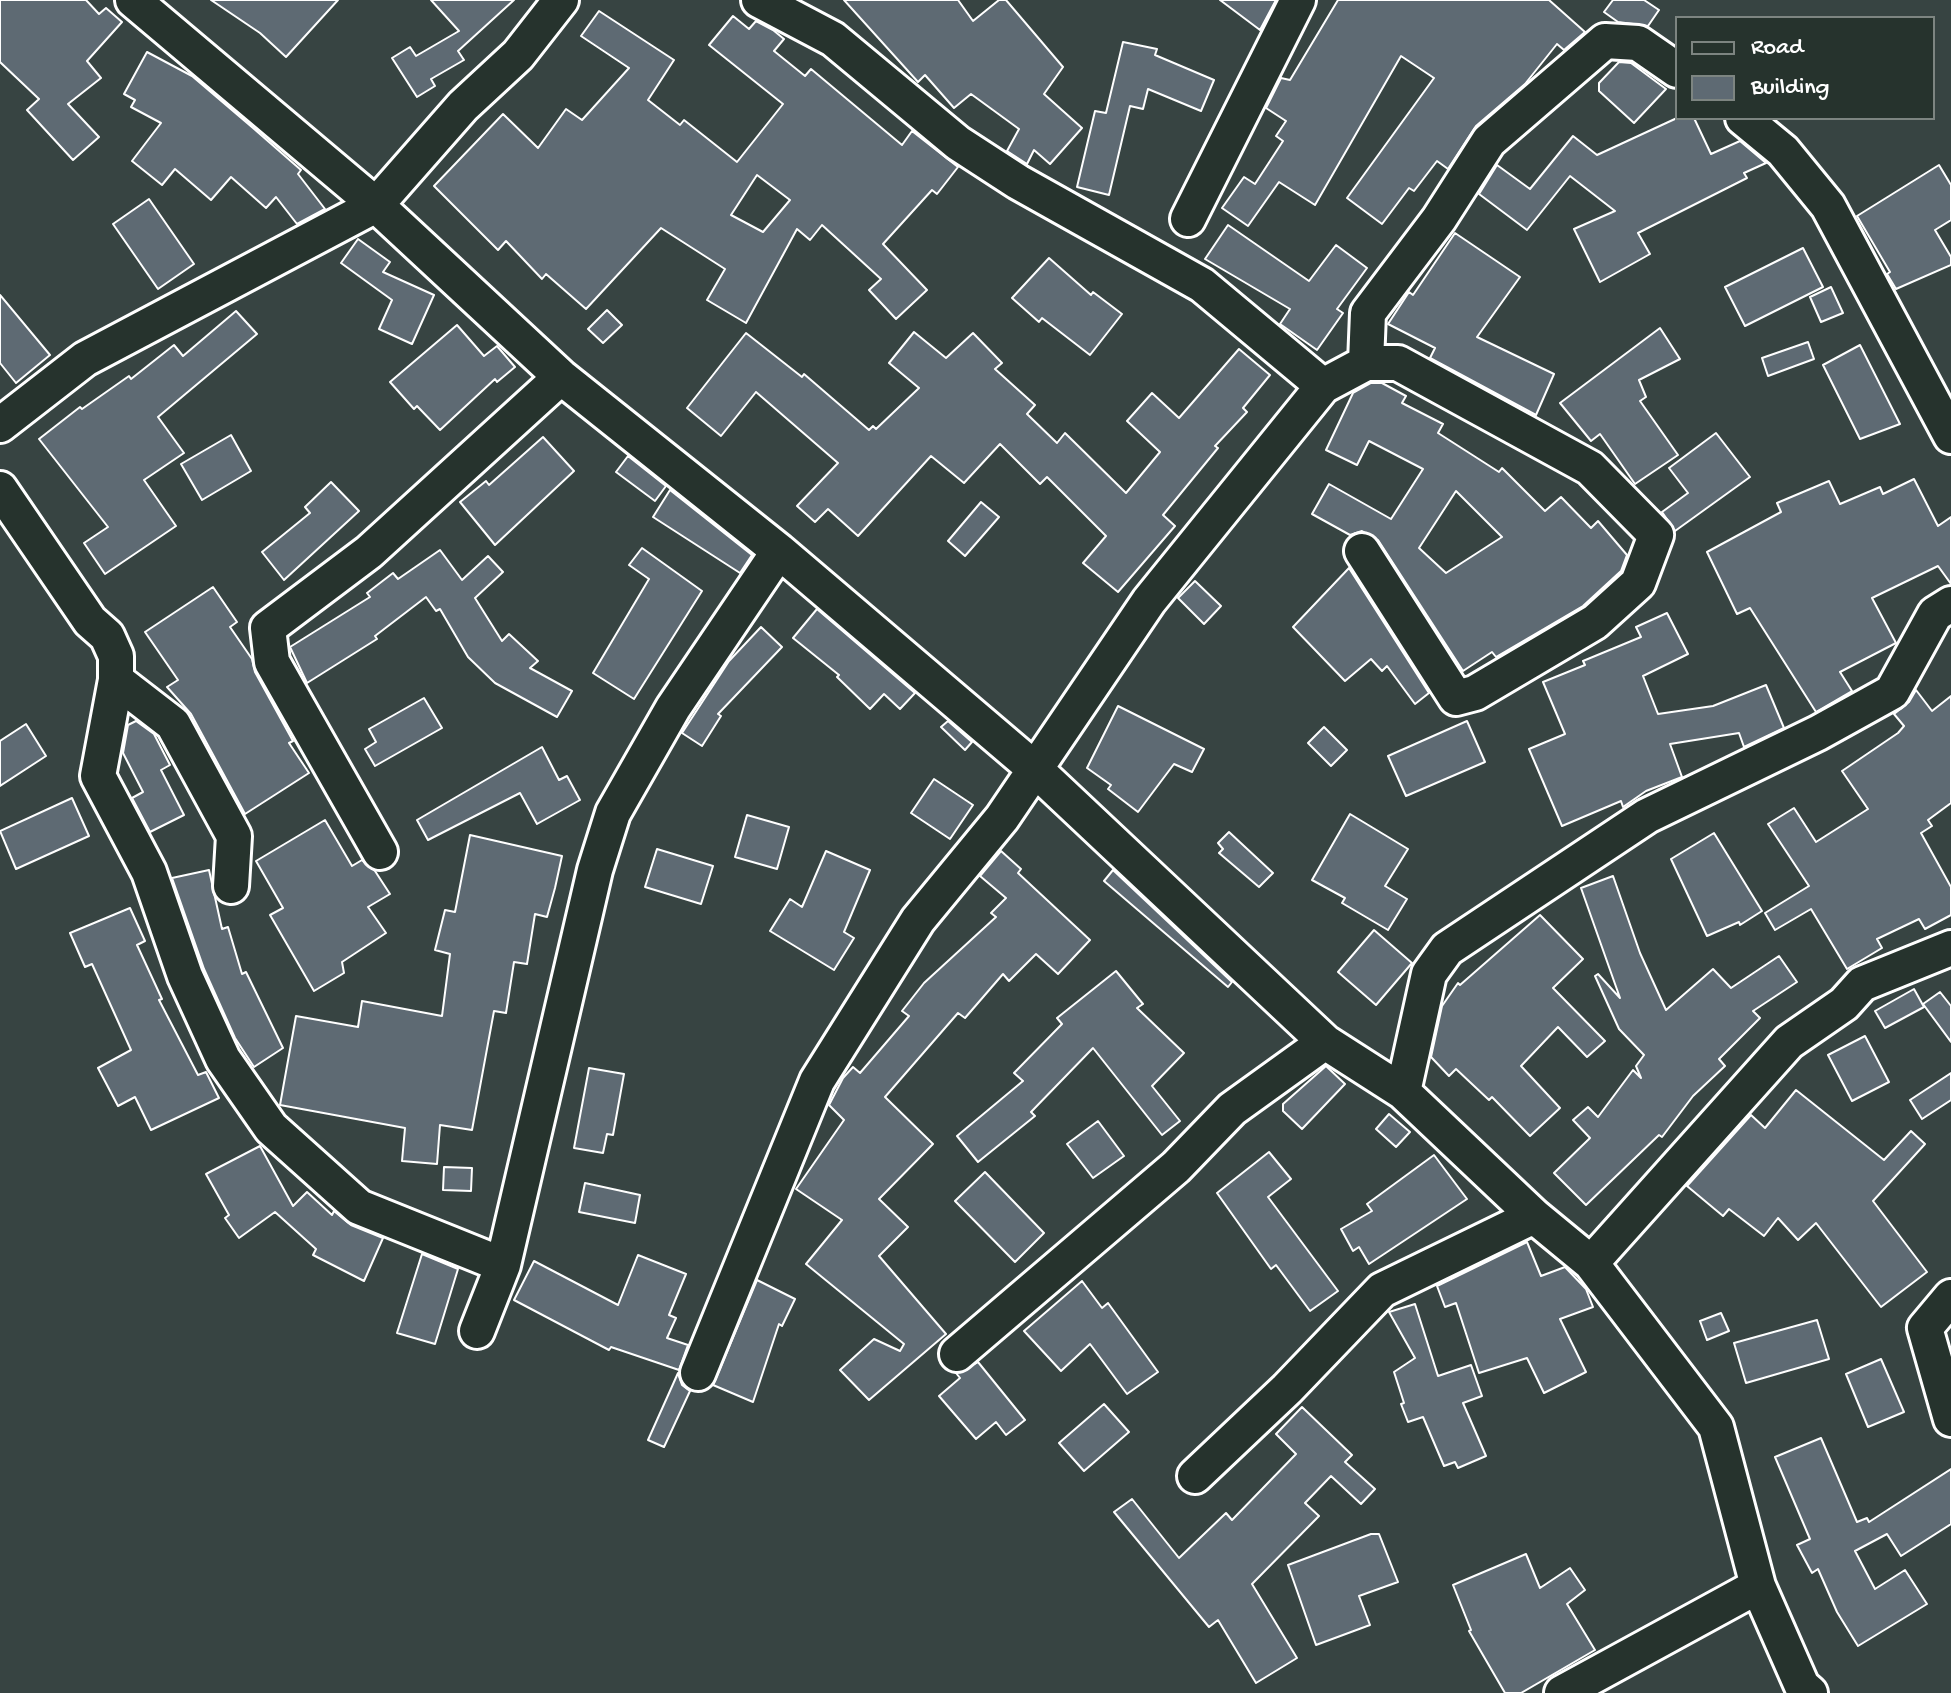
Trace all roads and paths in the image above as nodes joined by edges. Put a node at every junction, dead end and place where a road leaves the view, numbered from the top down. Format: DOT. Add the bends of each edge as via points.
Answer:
graph roads {
  1 [pos="133,0"];
  2 [pos="561,0"];
  3 [pos="759,0"];
  4 [pos="1298,0"];
  5 [pos="1675,69"];
  6 [pos="1745,120"];
  7 [pos="376,205"];
  8 [pos="1188,219"];
  9 [pos="1366,363"];
  10 [pos="561,377"];
  11 [pos="1323,386"];
  12 [pos="0,425"];
  13 [pos="1951,436"];
  14 [pos="0,489"];
  15 [pos="779,551"];
  16 [pos="1362,551"];
  17 [pos="1951,604"];
  18 [pos="116,680"];
  19 [pos="1036,770"];
  20 [pos="380,852"];
  21 [pos="231,886"];
  22 [pos="1951,948"];
  23 [pos="1325,1042"];
  24 [pos="1403,1092"];
  25 [pos="1534,1216"];
  26 [pos="1591,1263"];
  27 [pos="503,1265"];
  28 [pos="1951,1297"];
  29 [pos="477,1331"];
  30 [pos="957,1354"];
  31 [pos="698,1373"];
  32 [pos="1951,1419"];
  33 [pos="1195,1476"];
  34 [pos="1758,1586"];
  35 [pos="1562,1693"];
  36 [pos="1810,1693"];
  1 -- 7 [label="street"];
  2 -- 7 [label="street" via="518,55 463,106"];
  3 -- 11 [label="street" via="833,39 958,143 1018,182 1202,285"];
  4 -- 8 [label="street"];
  5 -- 9 [label="street" via="1638,43 1605,41 1489,141 1368,313"];
  6 -- 13 [label="street" via="1783,151 1828,206"];
  7 -- 10 [label="street"];
  7 -- 12 [label="street" via="85,359"];
  9 -- 11 [label="street"];
  9 -- 16 [label="street" via="1398,363 1590,468 1656,535 1638,583 1595,622 1475,693 1456,698"];
  10 -- 15 [label="street"];
  10 -- 20 [label="street" via="369,552 268,628 272,662"];
  11 -- 19 [label="street" via="1149,601"];
  14 -- 18 [label="street" via="90,621 107,636 116,656"];
  15 -- 19 [label="street"];
  15 -- 27 [label="street" via="673,708 613,813 595,870"];
  17 -- 24 [label="street" via="1935,614 1892,692 1647,816 1447,949 1429,974"];
  18 -- 21 [label="street" via="173,724 234,836"];
  18 -- 27 [label="street" via="98,776 149,872 185,976 223,1059 271,1128 359,1207"];
  19 -- 23 [label="street"];
  19 -- 31 [label="street" via="918,920 817,1081"];
  22 -- 26 [label="street" via="1862,984 1844,1004 1789,1042"];
  23 -- 24 [label="street"];
  23 -- 30 [label="street" via="1232,1109 1176,1167"];
  24 -- 25 [label="street"];
  25 -- 26 [label="street"];
  25 -- 33 [label="street" via="1382,1290"];
  26 -- 34 [label="street" via="1716,1427"];
  27 -- 29 [label="street"];
  28 -- 32 [label="street" via="1925,1328"];
  34 -- 35 [label="street"];
  34 -- 36 [label="street" via="1802,1686"];
}
